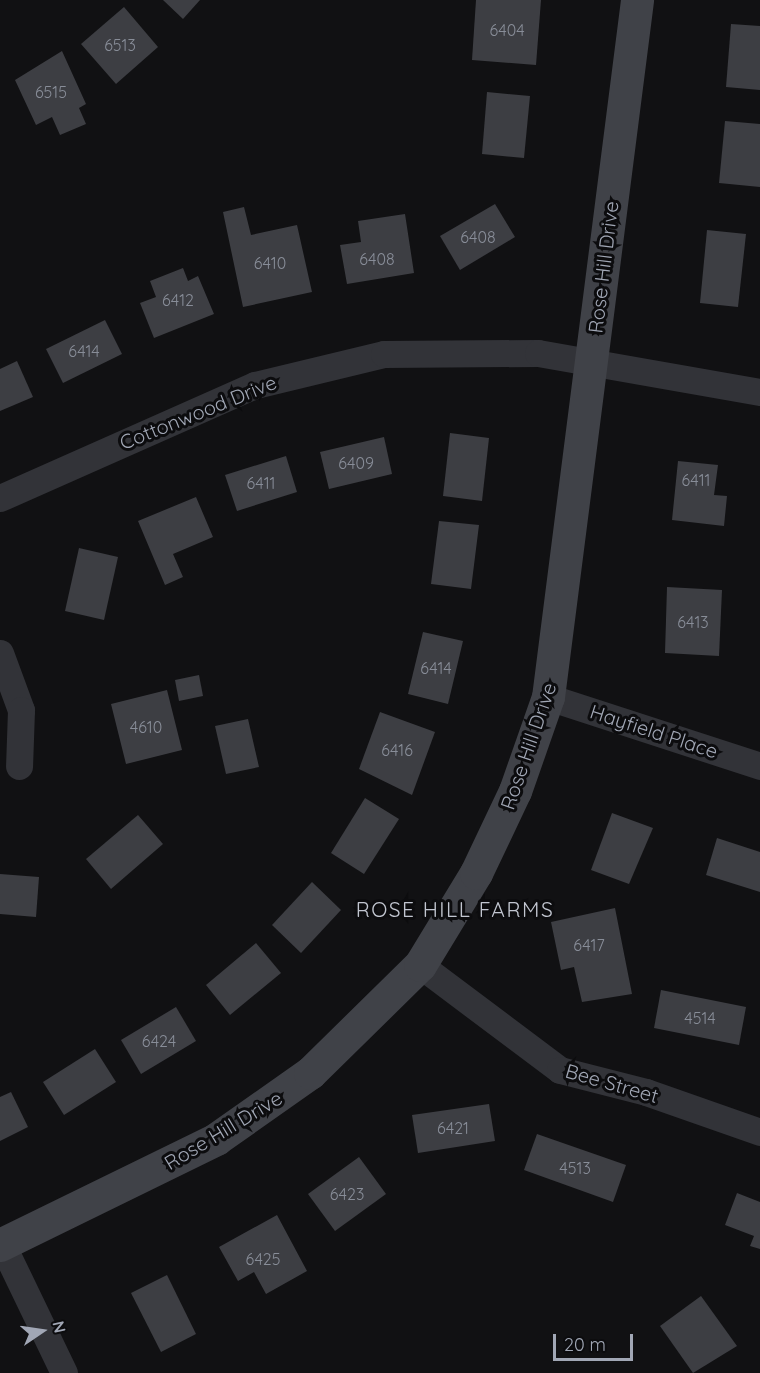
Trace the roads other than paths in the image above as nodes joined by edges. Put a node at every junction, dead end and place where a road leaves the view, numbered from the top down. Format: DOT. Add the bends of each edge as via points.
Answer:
graph roads {
  1 [pos="637,0"];
  2 [pos="591,362"];
  3 [pos="760,392"];
  4 [pos="0,498"];
  5 [pos="0,653"];
  6 [pos="548,696"];
  7 [pos="19,766"];
  8 [pos="760,766"];
  9 [pos="420,965"];
  10 [pos="760,1132"];
  11 [pos="1,1244"];
  12 [pos="64,1373"];
  1 -- 2 [label="street, Rose Hill Drive"];
  2 -- 3 [label="street, Cottonwood Drive"];
  2 -- 4 [label="street, Cottonwood Drive" via="538,353 452,350 384,354 310,369 208,403"];
  2 -- 6 [label="street, Rose Hill Drive"];
  5 -- 7 [label="street" via="21,710"];
  6 -- 8 [label="street, Hayfield Place"];
  6 -- 9 [label="street, Rose Hill Drive" via="502,820"];
  9 -- 10 [label="street, Bee Street" via="560,1070 646,1092"];
  9 -- 11 [label="street, Rose Hill Drive" via="350,1038 261,1111 173,1162"];
  11 -- 12 [label="street"];
}
